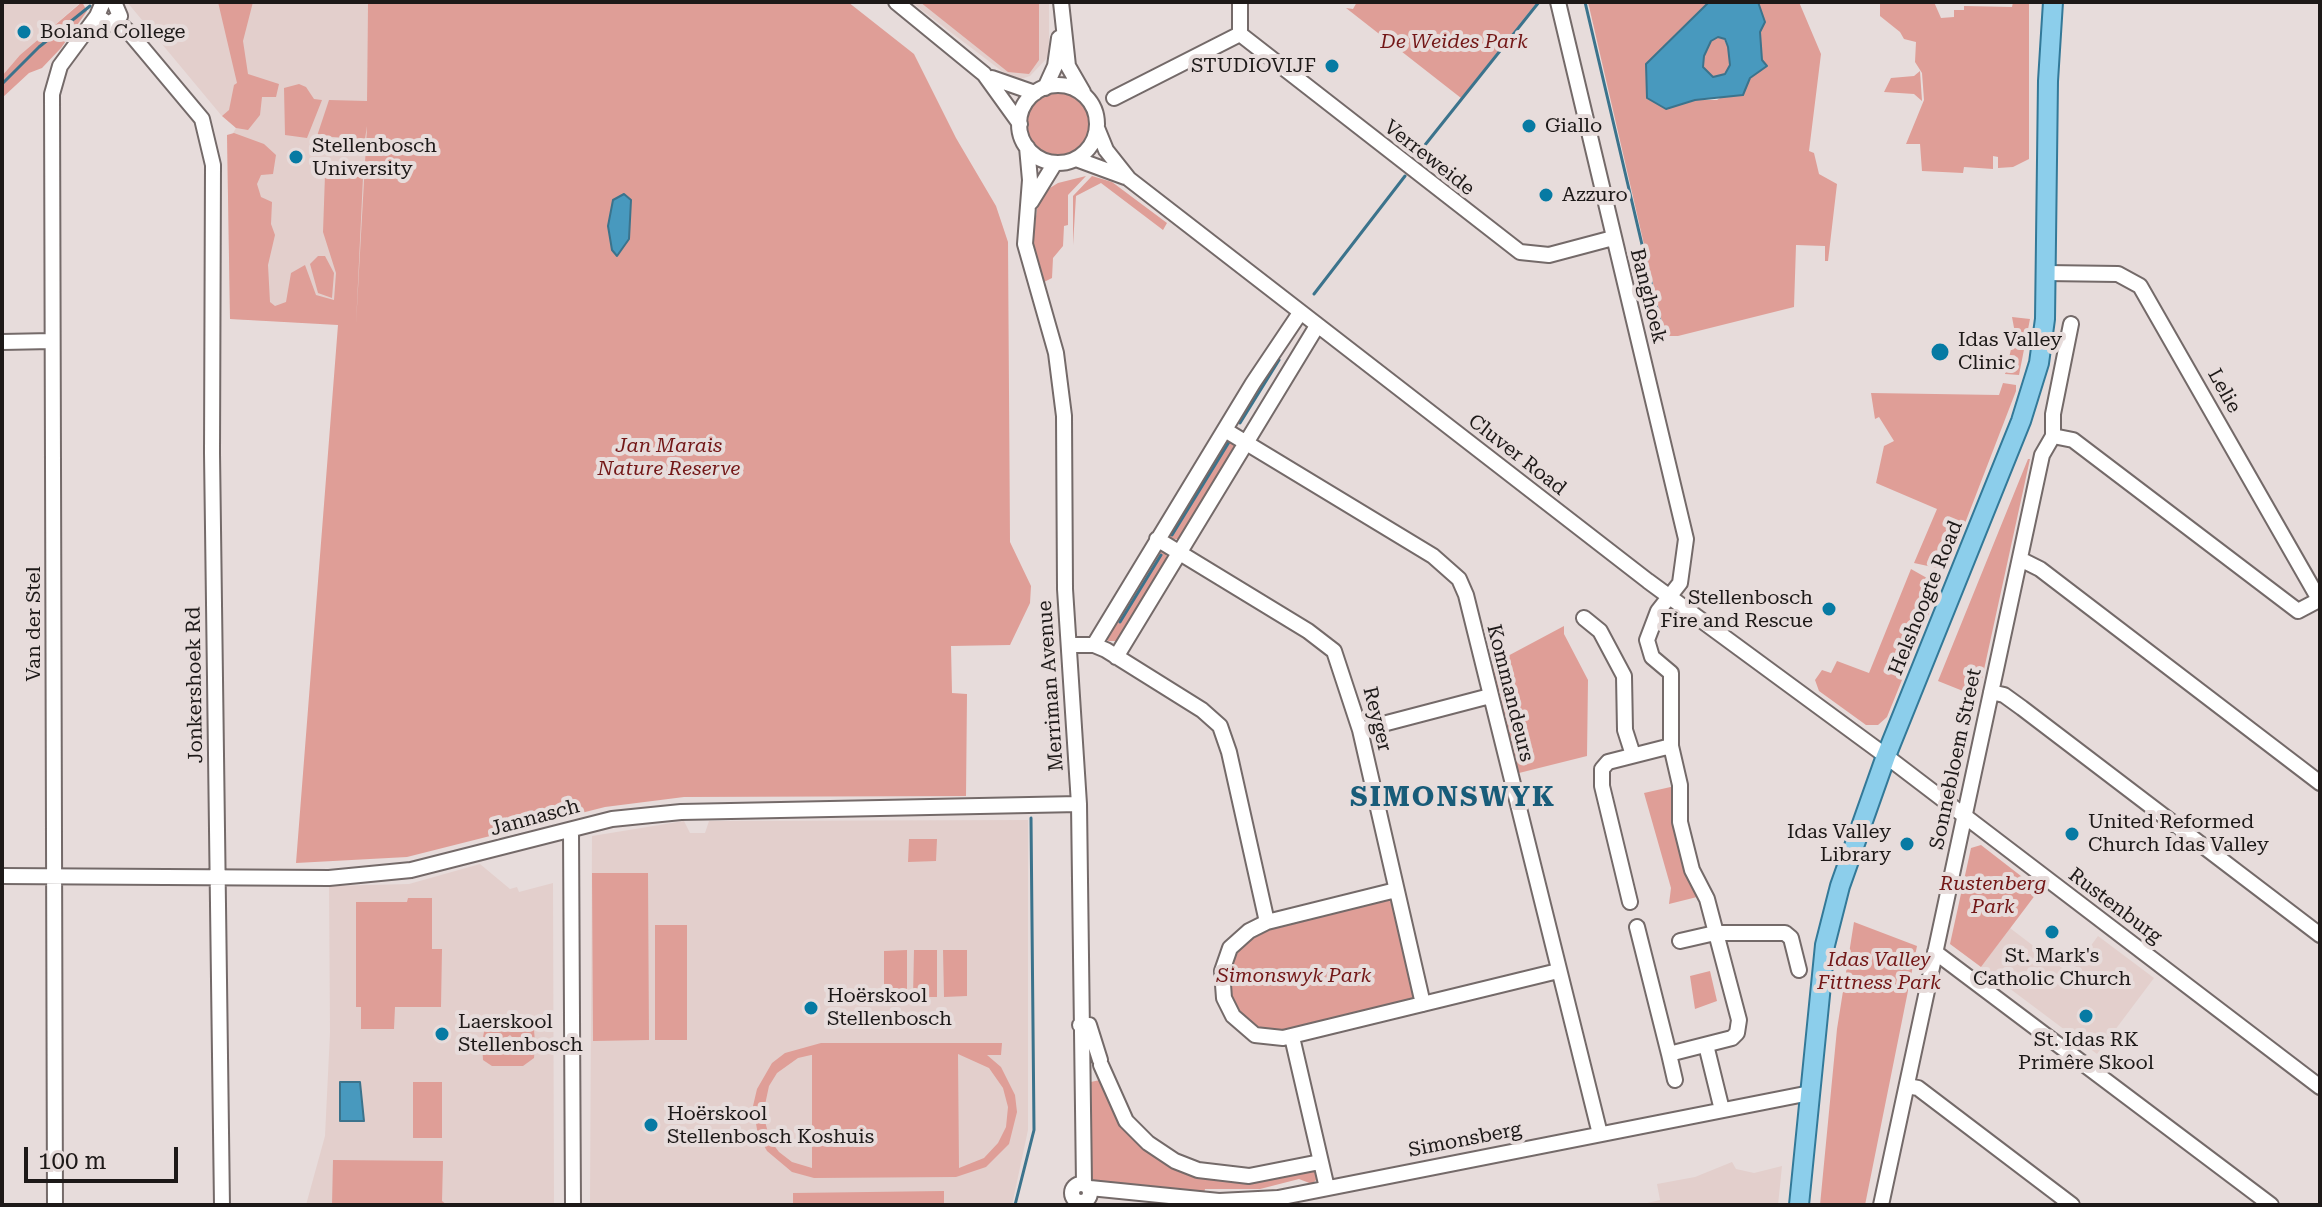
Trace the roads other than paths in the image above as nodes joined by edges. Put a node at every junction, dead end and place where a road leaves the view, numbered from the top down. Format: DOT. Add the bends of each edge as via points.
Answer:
graph roads {
  1 [pos="896,2"];
  2 [pos="1061,2"];
  3 [pos="1240,2"];
  4 [pos="1558,2"];
  5 [pos="2053,2"];
  6 [pos="109,9"];
  7 [pos="1061,26"];
  8 [pos="1240,34"];
  9 [pos="984,74"];
  10 [pos="1040,91"];
  11 [pos="1085,96"];
  12 [pos="1114,98"];
  13 [pos="1020,124"];
  14 [pos="1097,128"];
  15 [pos="1027,147"];
  16 [pos="1076,159"];
  17 [pos="1055,163"];
  18 [pos="1129,179"];
  19 [pos="1025,213"];
  20 [pos="1613,238"];
  21 [pos="2046,273"];
  22 [pos="1300,313"];
  23 [pos="2071,324"];
  24 [pos="1317,326"];
  25 [pos="52,341"];
  26 [pos="2,342"];
  27 [pos="1277,347"];
  28 [pos="1295,360"];
  29 [pos="1225,430"];
  30 [pos="2053,436"];
  31 [pos="1245,441"];
  32 [pos="1157,539"];
  33 [pos="1178,551"];
  34 [pos="2020,559"];
  35 [pos="1669,597"];
  36 [pos="2320,601"];
  37 [pos="1584,618"];
  38 [pos="1069,645"];
  39 [pos="1094,645"];
  40 [pos="1116,657"];
  41 [pos="1991,692"];
  42 [pos="1490,696"];
  43 [pos="1360,730"];
  44 [pos="1671,746"];
  45 [pos="1633,755"];
  46 [pos="1886,756"];
  47 [pos="2320,783"];
  48 [pos="1079,804"];
  49 [pos="1965,816"];
  50 [pos="571,830"];
  51 [pos="2,876"];
  52 [pos="55,876"];
  53 [pos="219,876"];
  54 [pos="1396,890"];
  55 [pos="1630,902"];
  56 [pos="1267,922"];
  57 [pos="1637,927"];
  58 [pos="1715,933"];
  59 [pos="2320,935"];
  60 [pos="1680,941"];
  61 [pos="1935,952"];
  62 [pos="1799,970"];
  63 [pos="1558,971"];
  64 [pos="1423,1004"];
  65 [pos="1080,1025"];
  66 [pos="1292,1037"];
  67 [pos="1706,1045"];
  68 [pos="1669,1054"];
  69 [pos="1102,1066"];
  70 [pos="1081,1075"];
  71 [pos="1675,1080"];
  72 [pos="1907,1086"];
  73 [pos="2320,1087"];
  74 [pos="1810,1093"];
  75 [pos="1722,1110"];
  76 [pos="1600,1134"];
  77 [pos="1320,1162"];
  78 [pos="1327,1188"];
  79 [pos="1081,1196"];
  80 [pos="55,1205"];
  81 [pos="222,1205"];
  82 [pos="573,1205"];
  83 [pos="1799,1205"];
  84 [pos="1881,1205"];
  85 [pos="2072,1205"];
  86 [pos="2271,1205"];
  1 -- 9 [label="street"];
  2 -- 7 [label="street"];
  3 -- 8 [label="street"];
  4 -- 20 [label="street, Banghoek"];
  5 -- 21 [label="main road, Helshoogte Road"];
  6 -- 25 [label="street, Van der Stel" via="60,66 52,94"];
  6 -- 53 [label="street, Jonkershoek Rd" via="207,116 216,147 213,500"];
  7 -- 10 [label="street" via="1055,66"];
  7 -- 11 [label="street" via="1068,66"];
  8 -- 12 [label="street"];
  8 -- 20 [label="street, Verreweide" via="1520,252 1549,255"];
  9 -- 10 [label="street" via="1007,86"];
  9 -- 13 [label="street"];
  10 -- 11 [label="street" via="1062,86"];
  10 -- 13 [label="street" via="1024,107"];
  11 -- 14 [label="street"];
  13 -- 15 [label="street"];
  14 -- 16 [label="street" via="1093,143"];
  14 -- 18 [label="street, Cluver Road" via="1106,150"];
  15 -- 17 [label="street"];
  15 -- 19 [label="street, Merriman Avenue"];
  16 -- 17 [label="street"];
  16 -- 18 [label="street, Cluver Road"];
  17 -- 19 [label="street"];
  18 -- 22 [label="street, Cluver Road"];
  19 -- 38 [label="street, Merriman Avenue" via="1025,244 1061,380"];
  20 -- 35 [label="street, Banghoek" via="1686,539 1683,574"];
  21 -- 36 [label="street, Lelie" via="2118,274 2140,286"];
  21 -- 46 [label="main road, Helshoogte Road" via="2044,330 2034,384"];
  22 -- 24 [label="street, Cluver Road"];
  22 -- 27 [label="street"];
  23 -- 30 [label="street, Sonnebloem Street"];
  24 -- 28 [label="street"];
  24 -- 35 [label="street, Cluver Road"];
  25 -- 26 [label="street"];
  25 -- 52 [label="street, Van der Stel"];
  27 -- 28 [label="street"];
  27 -- 29 [label="street"];
  28 -- 31 [label="street"];
  29 -- 31 [label="street, Kommandeurs"];
  29 -- 32 [label="street"];
  30 -- 34 [label="street, Sonnebloem Street" via="2042,455"];
  30 -- 36 [label="street" via="2073,440 2298,611"];
  31 -- 33 [label="street"];
  31 -- 42 [label="street, Kommandeurs" via="1445,565 1459,579"];
  32 -- 33 [label="street, Reyger"];
  32 -- 39 [label="street"];
  33 -- 40 [label="street"];
  33 -- 43 [label="street, Reyger" via="1324,641 1342,665"];
  34 -- 41 [label="street, Sonnebloem Street"];
  34 -- 47 [label="street"];
  35 -- 44 [label="street, Banghoek" via="1647,640 1652,657 1671,673"];
  35 -- 46 [label="street, Cluver Road"];
  37 -- 45 [label="street" via="1600,631 1624,676 1625,730"];
  38 -- 39 [label="street"];
  38 -- 48 [label="street, Merriman Avenue"];
  39 -- 40 [label="street"];
  40 -- 56 [label="street" via="1202,710 1223,732"];
  41 -- 49 [label="street, Sonnebloem Street"];
  41 -- 59 [label="street" via="2022,708"];
  42 -- 43 [label="street"];
  42 -- 63 [label="street, Kommandeurs"];
  43 -- 54 [label="street, Reyger"];
  44 -- 45 [label="street"];
  44 -- 58 [label="street" via="1680,785 1680,822"];
  45 -- 55 [label="street" via="1608,762 1601,778"];
  46 -- 49 [label="street, Rustenburg"];
  46 -- 74 [label="main road, Helshoogte Road" via="1831,916"];
  48 -- 50 [label="street, Jannasch" via="699,811 612,819"];
  48 -- 65 [label="street, Merriman Avenue"];
  49 -- 61 [label="street, Sonnebloem Street"];
  49 -- 73 [label="street, Rustenburg"];
  50 -- 53 [label="street, Jannasch" via="411,870 329,878"];
  50 -- 82 [label="street"];
  51 -- 52 [label="street, Jannasch"];
  52 -- 53 [label="street, Jannasch"];
  52 -- 80 [label="street, Van der Stel"];
  53 -- 81 [label="street, Jonkershoek Rd"];
  54 -- 56 [label="street"];
  54 -- 64 [label="street, Reyger"];
  56 -- 66 [label="street" via="1230,948 1222,971 1224,998 1233,1016 1255,1035"];
  57 -- 68 [label="street"];
  58 -- 60 [label="street"];
  58 -- 62 [label="street" via="1785,933"];
  58 -- 67 [label="street" via="1740,1026 1732,1038"];
  61 -- 72 [label="street, Sonnebloem Street"];
  61 -- 86 [label="street"];
  63 -- 64 [label="street"];
  63 -- 76 [label="street, Kommandeurs"];
  64 -- 66 [label="street"];
  65 -- 69 [label="street" via="1089,1025"];
  65 -- 70 [label="street, Merriman Avenue"];
  66 -- 77 [label="street"];
  67 -- 68 [label="street"];
  67 -- 75 [label="street"];
  68 -- 71 [label="street"];
  69 -- 70 [label="street"];
  69 -- 77 [label="street" via="1126,1121 1175,1161 1249,1176"];
  70 -- 79 [label="street, Merriman Avenue"];
  72 -- 84 [label="street, Sonnebloem Street"];
  72 -- 85 [label="street" via="1918,1088"];
  74 -- 75 [label="street, Simonsberg"];
  74 -- 83 [label="main road, Helshoogte Road"];
  75 -- 76 [label="street, Simonsberg"];
  76 -- 78 [label="street, Simonsberg"];
  77 -- 78 [label="street"];
  78 -- 79 [label="street, Simonsberg" via="1242,1200"];
}
